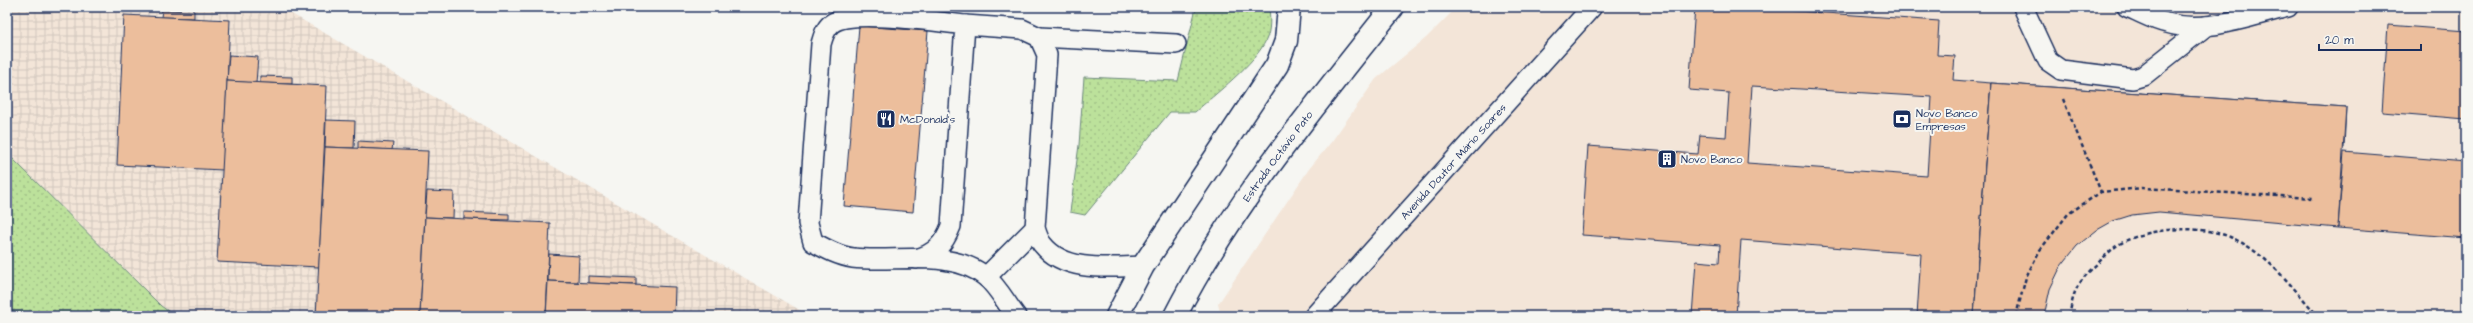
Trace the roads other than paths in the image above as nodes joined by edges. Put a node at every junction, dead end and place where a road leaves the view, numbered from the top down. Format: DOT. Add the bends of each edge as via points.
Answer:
graph roads {
  1 [pos="1289,7"];
  2 [pos="1393,7"];
  3 [pos="1592,7"];
  4 [pos="2023,7"];
  5 [pos="2127,7"];
  6 [pos="2288,7"];
  7 [pos="966,26"];
  8 [pos="2206,26"];
  9 [pos="1039,37"];
  10 [pos="1176,44"];
  11 [pos="1034,228"];
  12 [pos="916,260"];
  13 [pos="1143,266"];
  14 [pos="986,277"];
  15 [pos="1016,316"];
  16 [pos="1117,316"];
  17 [pos="1175,316"];
  18 [pos="1314,316"];
  1 -- 13 [label="street" via="1286,41 1277,65"];
  2 -- 17 [label="street, Estrada Octávio Pato" via="1316,105 1239,210"];
  3 -- 18 [label="lane, Avenida Doutor Mário Soares"];
  4 -- 8 [label="lane" via="2048,61 2061,70 2133,79 2152,70"];
  5 -- 8 [label="lane" via="2167,23"];
  6 -- 8 [label="lane"];
  7 -- 9 [label="lane" via="1022,29"];
  7 -- 12 [label="lane" via="951,226 939,248 930,255"];
  7 -- 12 [label="lane" via="924,20 867,17 837,20 826,31 821,44 808,223 813,242 852,258"];
  9 -- 10 [label="lane"];
  9 -- 11 [label="lane" via="1047,55"];
  11 -- 13 [label="lane" via="1043,245 1057,258 1092,267"];
  11 -- 14 [label="lane"];
  12 -- 14 [label="lane" via="956,260"];
  13 -- 16 [label="street"];
  14 -- 15 [label="lane"];
}
